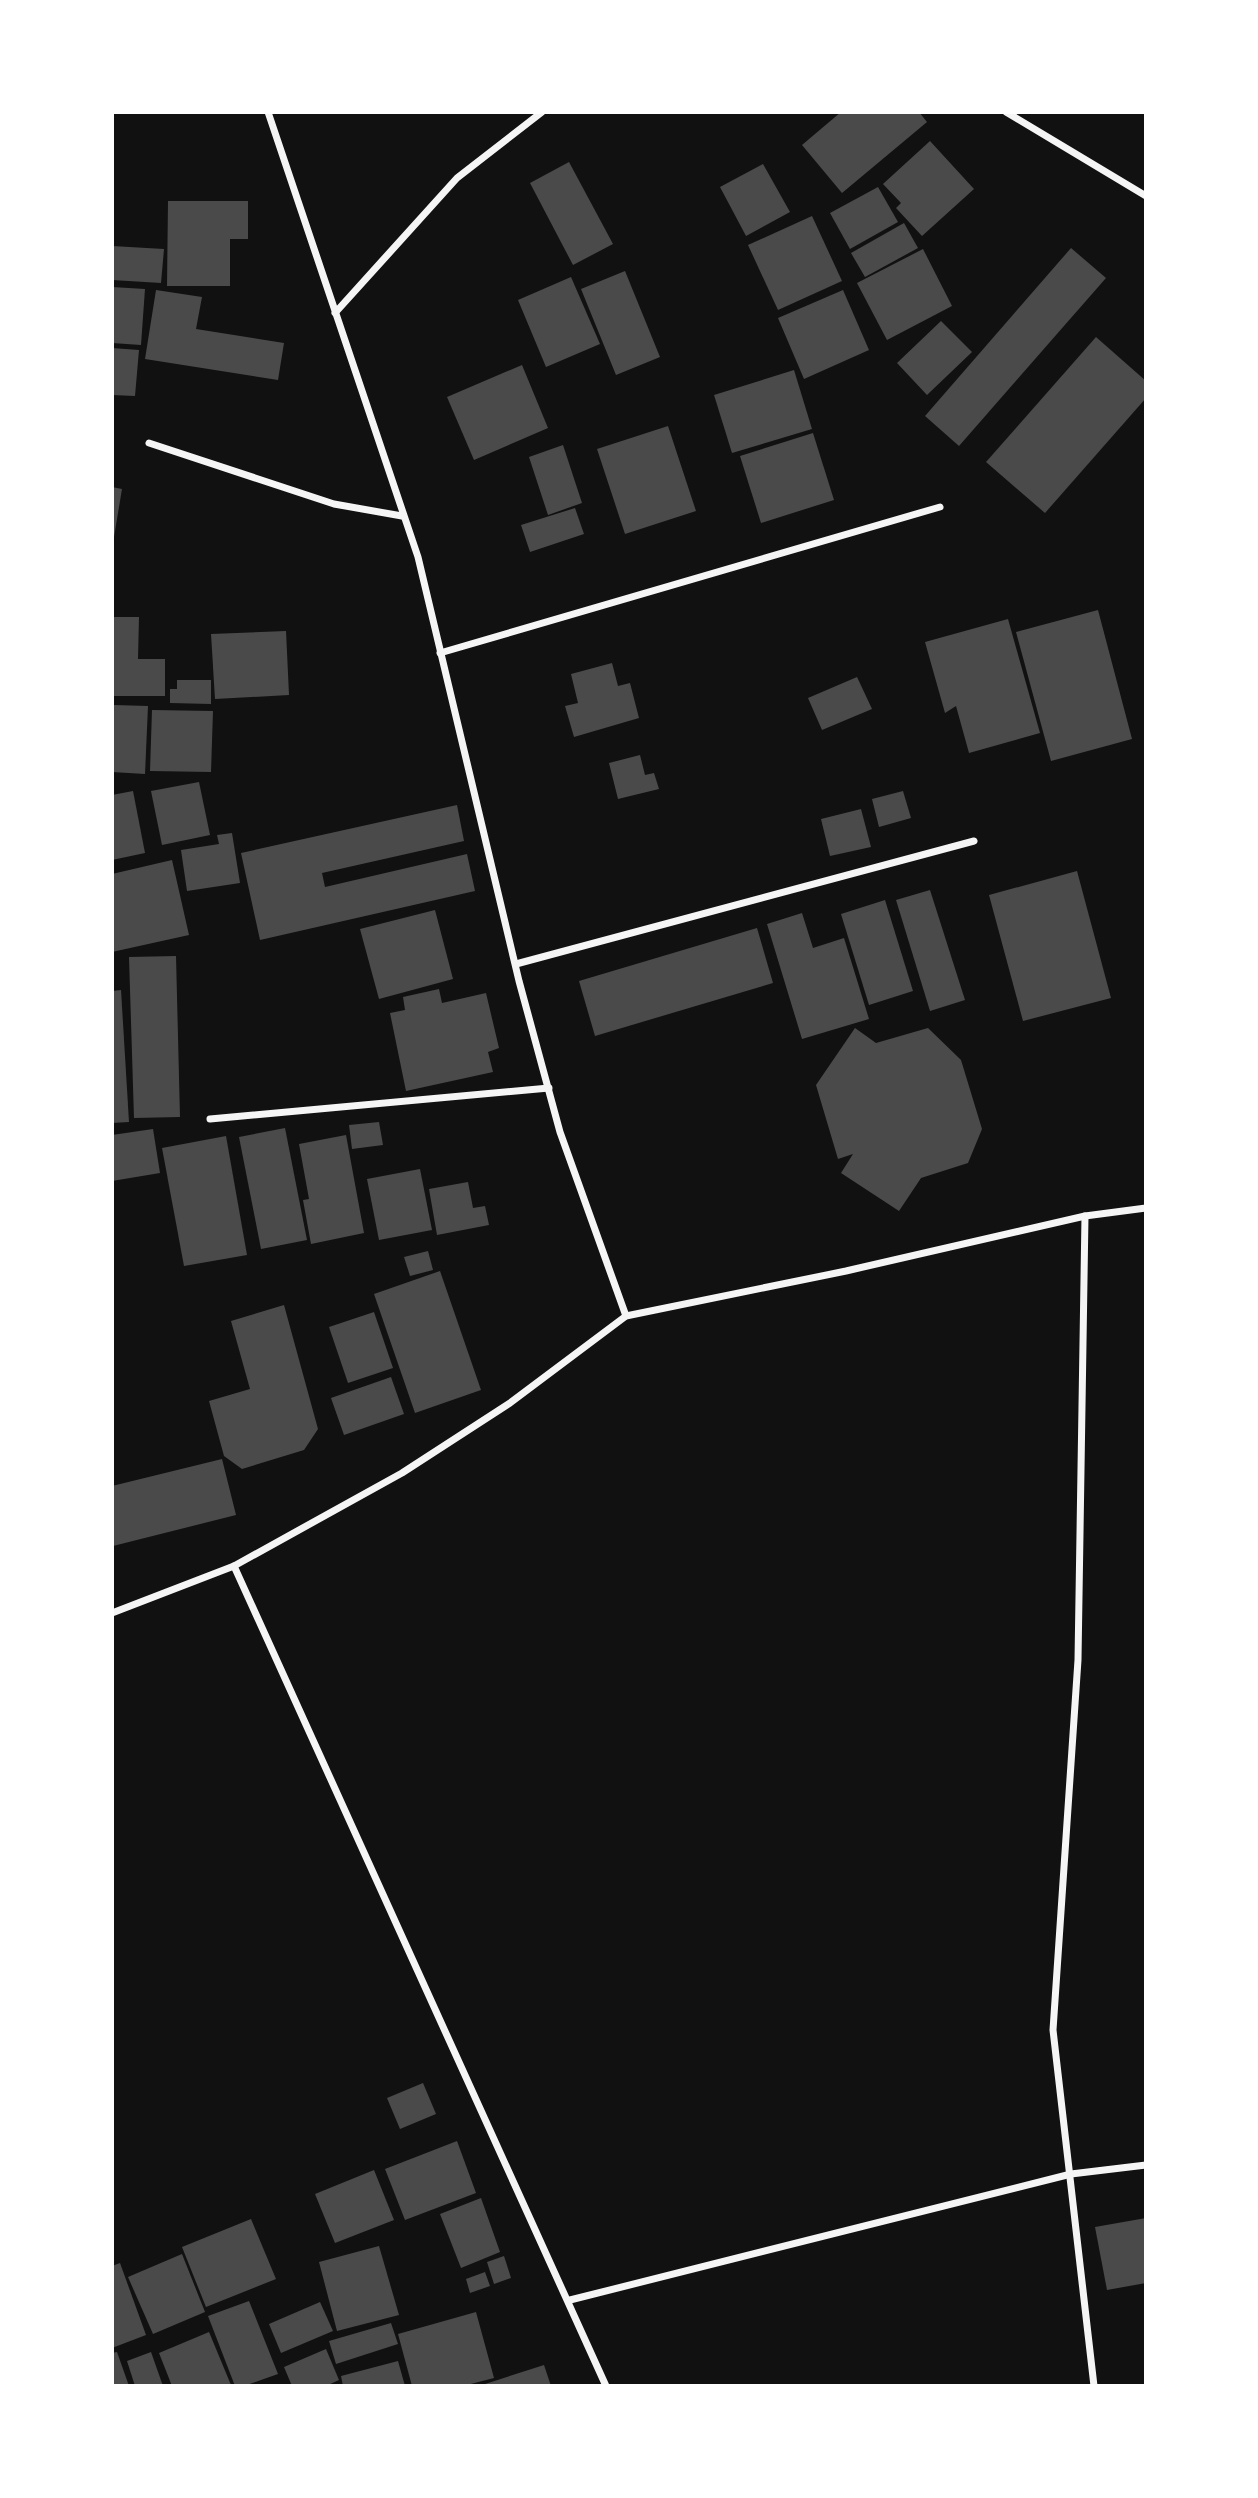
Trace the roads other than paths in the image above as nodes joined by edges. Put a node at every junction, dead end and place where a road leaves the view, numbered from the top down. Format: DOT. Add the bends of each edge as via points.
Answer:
graph roads {
  1 [pos="268,112"];
  2 [pos="542,112"];
  3 [pos="1006,112"];
  4 [pos="1146,196"];
  5 [pos="335,313"];
  6 [pos="149,443"];
  7 [pos="940,507"];
  8 [pos="402,516"];
  9 [pos="440,653"];
  10 [pos="974,841"];
  11 [pos="516,964"];
  12 [pos="549,1088"];
  13 [pos="210,1119"];
  14 [pos="1146,1208"];
  15 [pos="1085,1216"];
  16 [pos="626,1316"];
  17 [pos="234,1566"];
  18 [pos="112,1613"];
  19 [pos="1146,2165"];
  20 [pos="1071,2174"];
  21 [pos="570,2300"];
  22 [pos="606,2386"];
  23 [pos="1094,2386"];
  1 -- 5 [label="street"];
  2 -- 5 [label="street" via="457,178"];
  3 -- 4 [label="street"];
  5 -- 8 [label="street"];
  6 -- 8 [label="street" via="334,504"];
  7 -- 9 [label="street"];
  8 -- 9 [label="street" via="418,557"];
  9 -- 11 [label="street"];
  10 -- 11 [label="street"];
  11 -- 12 [label="street"];
  12 -- 13 [label="street"];
  12 -- 16 [label="street" via="560,1132"];
  14 -- 15 [label="street"];
  15 -- 16 [label="street" via="846,1272"];
  15 -- 20 [label="street" via="1078,1660 1054,2030"];
  16 -- 17 [label="street" via="510,1403 402,1473"];
  17 -- 18 [label="street"];
  17 -- 21 [label="street"];
  19 -- 20 [label="street"];
  20 -- 21 [label="street"];
  20 -- 23 [label="street"];
  21 -- 22 [label="street"];
}
